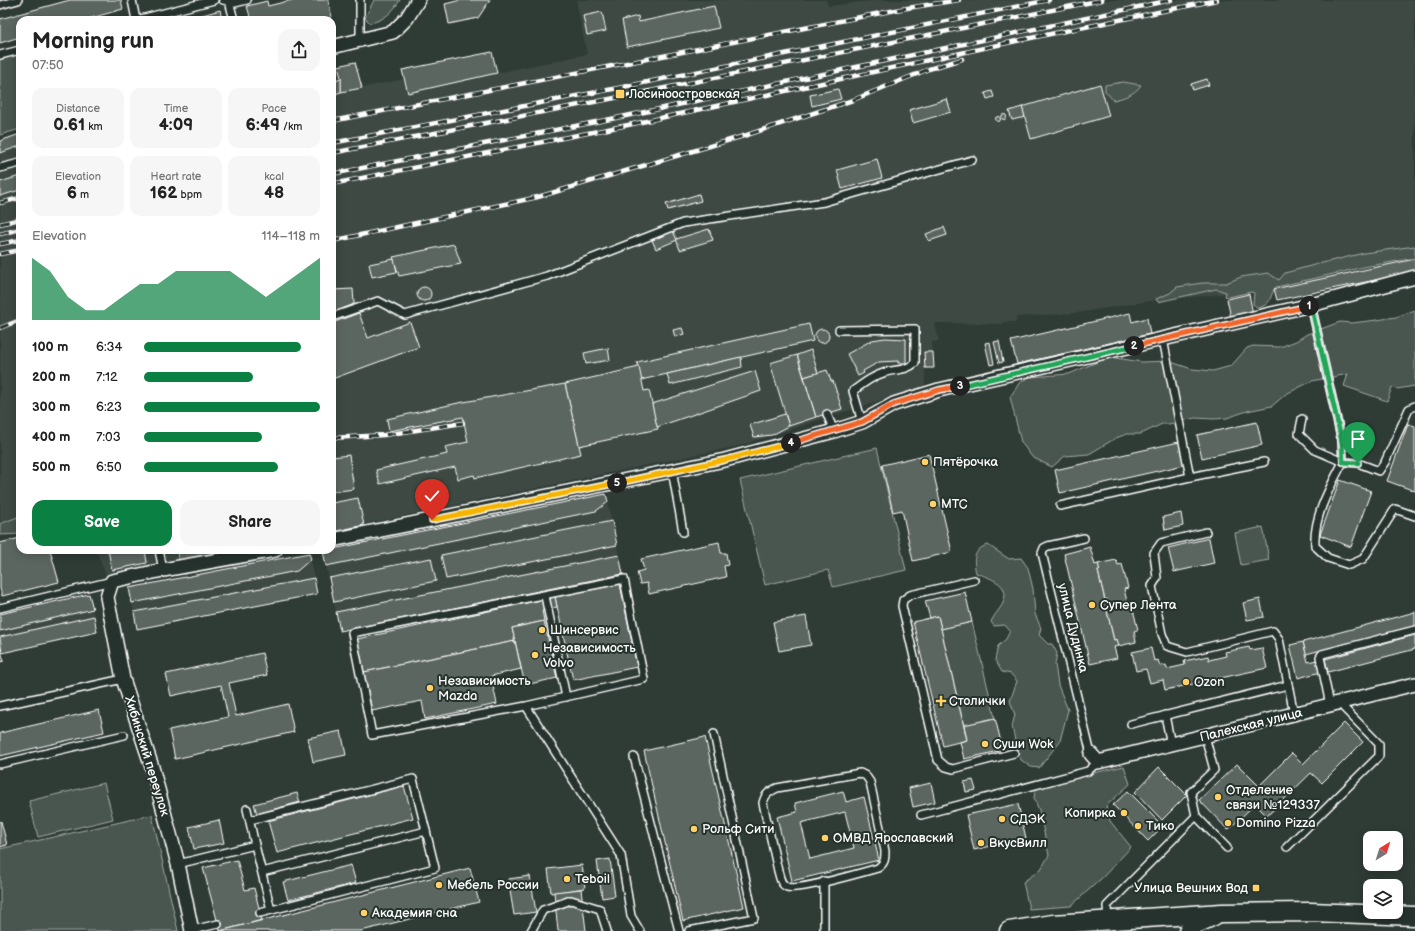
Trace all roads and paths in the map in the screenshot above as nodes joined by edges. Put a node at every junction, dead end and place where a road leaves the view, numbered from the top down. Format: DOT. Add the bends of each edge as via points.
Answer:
graph roads {
  1 [pos="18,0"];
  2 [pos="132,0"];
  3 [pos="214,0"];
  4 [pos="247,0"];
  5 [pos="360,0"];
  6 [pos="418,0"];
  7 [pos="230,1"];
  8 [pos="0,5"];
  9 [pos="135,16"];
  10 [pos="152,16"];
  11 [pos="233,16"];
  12 [pos="360,41"];
  13 [pos="336,46"];
  14 [pos="16,51"];
  15 [pos="0,55"];
  16 [pos="972,160"];
  17 [pos="16,163"];
  18 [pos="0,168"];
  19 [pos="1415,277"];
  20 [pos="1311,305"];
  21 [pos="336,316"];
  22 [pos="839,330"];
  23 [pos="1163,339"];
  24 [pos="1415,406"];
  25 [pos="827,414"];
  26 [pos="1302,419"];
  27 [pos="862,422"];
  28 [pos="834,431"];
  29 [pos="1264,462"];
  30 [pos="1343,462"];
  31 [pos="672,470"];
  32 [pos="1190,477"];
  33 [pos="1060,506"];
  34 [pos="1415,516"];
  35 [pos="683,532"];
  36 [pos="1206,532"];
  37 [pos="1084,538"];
  38 [pos="336,539"];
  39 [pos="160,554"];
  40 [pos="253,554"];
  41 [pos="163,570"];
  42 [pos="974,580"];
  43 [pos="112,581"];
  44 [pos="545,596"];
  45 [pos="0,608"];
  46 [pos="1415,630"];
  47 [pos="123,679"];
  48 [pos="1415,684"];
  49 [pos="1288,685"];
  50 [pos="566,696"];
  51 [pos="1335,704"];
  52 [pos="0,706"];
  53 [pos="526,706"];
  54 [pos="1294,714"];
  55 [pos="1165,715"];
  56 [pos="1131,724"];
  57 [pos="714,734"];
  58 [pos="124,735"];
  59 [pos="1205,736"];
  60 [pos="1171,745"];
  61 [pos="1014,753"];
  62 [pos="634,757"];
  63 [pos="1094,758"];
  64 [pos="0,764"];
  65 [pos="248,809"];
  66 [pos="921,815"];
  67 [pos="1196,816"];
  68 [pos="250,820"];
  69 [pos="426,831"];
  70 [pos="255,845"];
  71 [pos="1287,847"];
  72 [pos="1227,848"];
  73 [pos="178,864"];
  74 [pos="262,872"];
  75 [pos="824,881"];
  76 [pos="271,910"];
  77 [pos="260,913"];
  78 [pos="1222,913"];
  79 [pos="1415,916"];
  80 [pos="218,924"];
  81 [pos="1103,924"];
  82 [pos="192,931"];
  83 [pos="531,931"];
  84 [pos="607,931"];
  85 [pos="640,931"];
  86 [pos="679,931"];
  87 [pos="689,931"];
  88 [pos="824,931"];
  89 [pos="1009,931"];
  90 [pos="1188,931"];
  1 -- 8 [label="lane"];
  2 -- 9 [label="lane"];
  3 -- 10 [label="lane"];
  4 -- 7 [label="lane"];
  5 -- 12 [label="lane"];
  6 -- 12 [label="street" via="399,28"];
  7 -- 11 [label="lane"];
  12 -- 13 [label="street"];
  14 -- 15 [label="lane"];
  16 -- 21 [label="lane" via="824,202 684,223 547,276 405,315 378,301"];
  17 -- 18 [label="lane"];
  19 -- 20 [label="street"];
  20 -- 23 [label="street"];
  20 -- 30 [label="lane" via="1342,442"];
  22 -- 27 [label="lane" via="915,329 915,363 909,369 887,372 872,378 853,391"];
  23 -- 27 [label="street" via="939,390 894,404"];
  23 -- 32 [label="lane"];
  24 -- 30 [label="lane" via="1409,409 1379,471 1358,463"];
  25 -- 28 [label="lane"];
  26 -- 30 [label="lane" via="1299,434 1304,440 1314,450"];
  27 -- 28 [label="street"];
  28 -- 31 [label="street" via="725,460"];
  29 -- 32 [label="lane"];
  30 -- 34 [label="lane" via="1322,505 1314,537 1315,546 1328,558 1349,565 1363,559 1396,509"];
  31 -- 35 [label="lane"];
  31 -- 38 [label="street"];
  32 -- 33 [label="lane"];
  36 -- 49 [label="lane" via="1161,543 1154,554 1157,578 1152,586 1167,646 1187,652 1273,631 1279,639"];
  37 -- 63 [label="lane, улица Дудинка" via="1048,546 1042,553"];
  39 -- 41 [label="lane"];
  40 -- 41 [label="street"];
  41 -- 43 [label="street"];
  42 -- 61 [label="lane" via="910,595 903,600 902,606 923,698 938,760 946,767 954,769"];
  43 -- 45 [label="lane"];
  43 -- 47 [label="street, Хибинский переулок" via="107,597"];
  44 -- 50 [label="lane"];
  44 -- 50 [label="lane" via="624,579 644,679"];
  44 -- 53 [label="lane" via="352,633 372,735"];
  46 -- 51 [label="lane" via="1322,654 1320,657"];
  47 -- 52 [label="lane"];
  47 -- 73 [label="street, Хибинский переулок" via="152,767"];
  48 -- 51 [label="street, Палехская улица"];
  49 -- 54 [label="lane"];
  49 -- 55 [label="lane"];
  50 -- 53 [label="lane"];
  51 -- 54 [label="street, Палехская улица"];
  51 -- 71 [label="lane" via="1380,744 1379,756"];
  53 -- 85 [label="lane" via="621,855 632,916"];
  54 -- 59 [label="street, Палехская улица"];
  55 -- 56 [label="lane"];
  55 -- 60 [label="lane"];
  57 -- 87 [label="lane" via="754,918"];
  58 -- 64 [label="lane"];
  59 -- 60 [label="street, Палехская улица"];
  59 -- 67 [label="lane" via="1214,770 1191,792"];
  60 -- 63 [label="street, Палехская улица"];
  62 -- 86 [label="lane"];
  63 -- 66 [label="lane" via="1088,771"];
  65 -- 68 [label="lane"];
  67 -- 72 [label="lane"];
  67 -- 81 [label="lane" via="1108,906"];
  68 -- 69 [label="lane" via="413,779"];
  68 -- 70 [label="lane"];
  69 -- 74 [label="lane"];
  69 -- 76 [label="lane" via="435,868"];
  70 -- 73 [label="lane"];
  70 -- 74 [label="lane"];
  73 -- 82 [label="street, Хибинский переулок"];
  74 -- 76 [label="lane"];
  75 -- 75 [label="lane" via="878,868 885,860 870,782 860,773 777,788 765,797 763,803 781,881 791,888"];
  75 -- 88 [label="lane"];
  76 -- 77 [label="lane"];
  78 -- 79 [label="street" via="1310,912"];
  78 -- 81 [label="street"];
  78 -- 90 [label="street" via="1196,924"];
  80 -- 82 [label="lane"];
  81 -- 89 [label="street" via="1054,924"];
  83 -- 84 [label="lane" via="543,910 571,900 600,909"];
}
